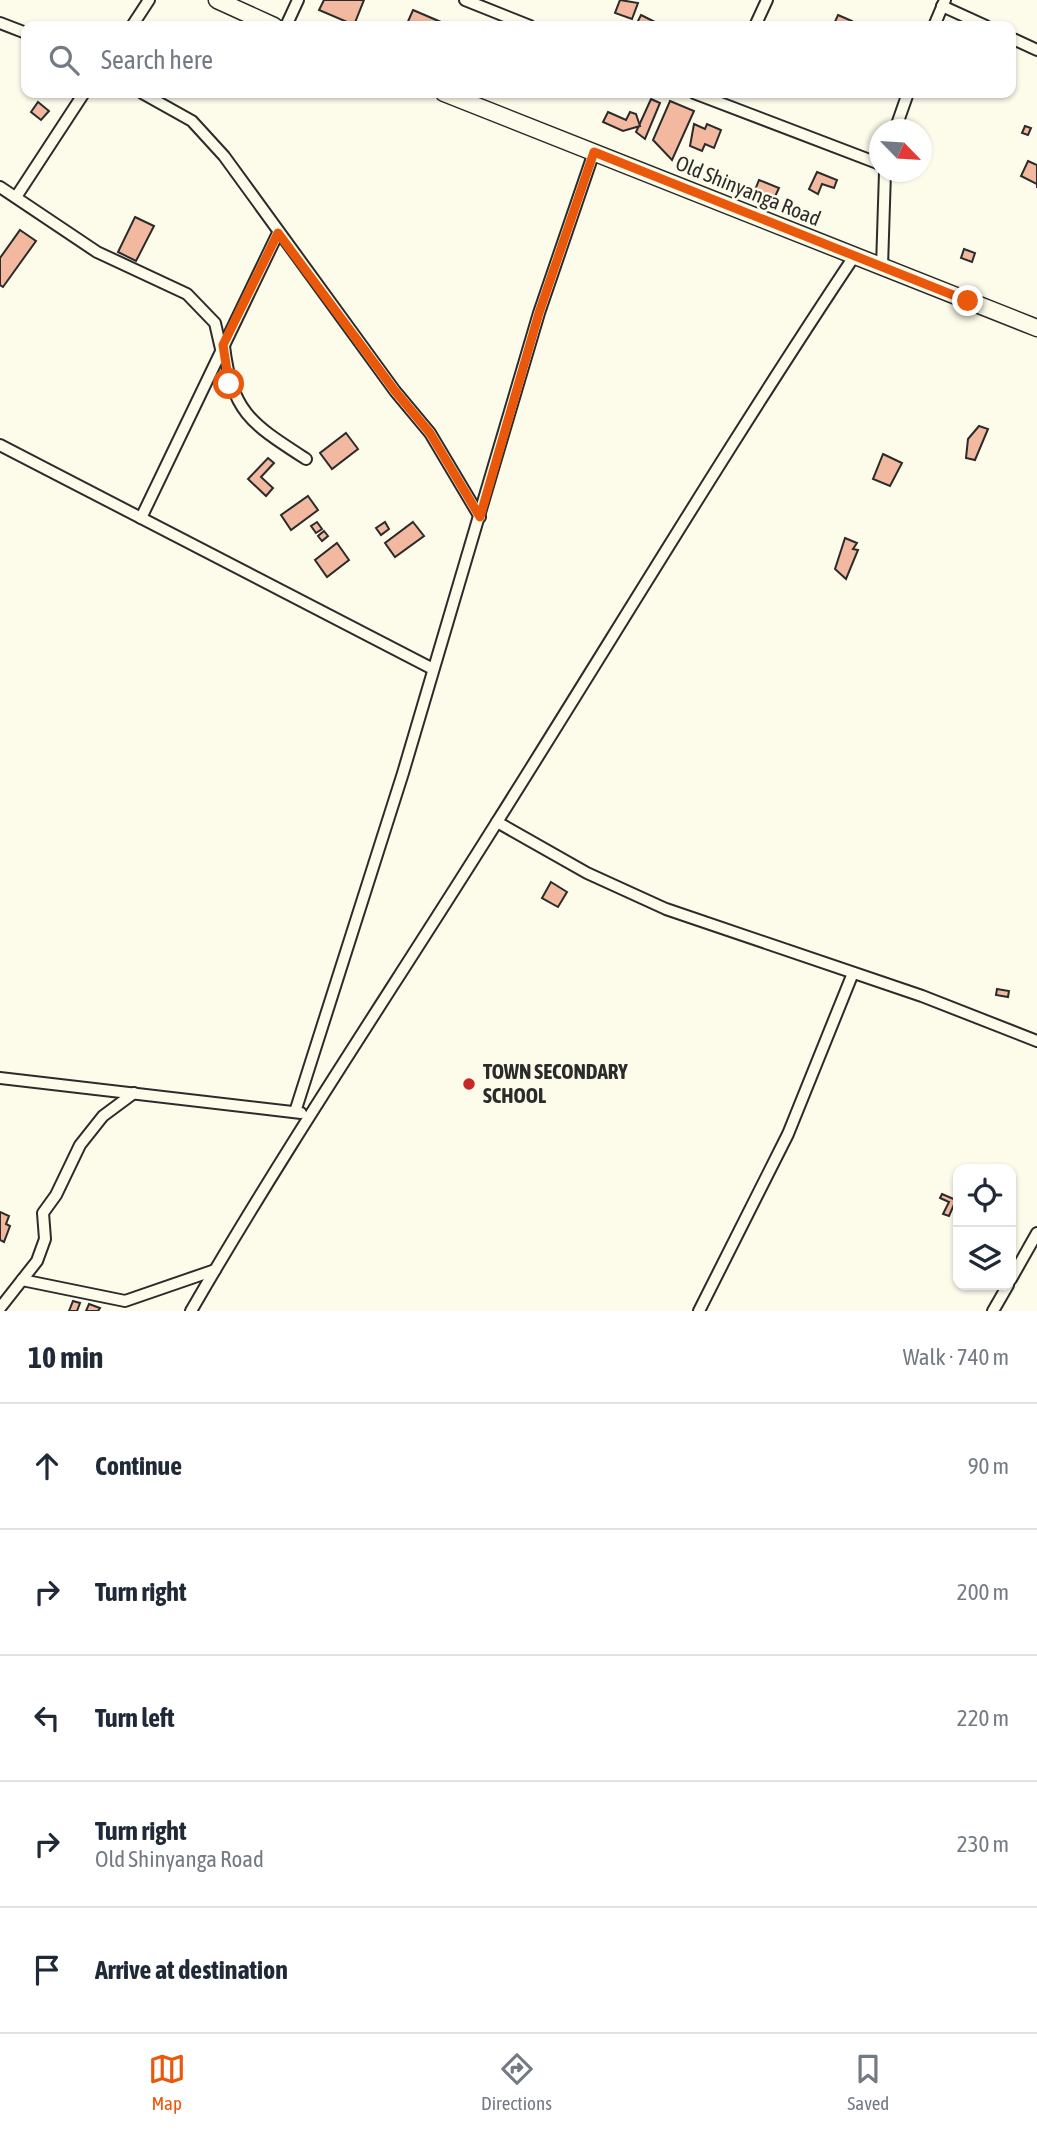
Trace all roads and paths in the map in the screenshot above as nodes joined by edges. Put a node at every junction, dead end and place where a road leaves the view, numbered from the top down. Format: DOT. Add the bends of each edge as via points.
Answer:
graph roads {
  1 [pos="149,0"];
  2 [pos="217,0"];
  3 [pos="298,0"];
  4 [pos="465,0"];
  5 [pos="766,0"];
  6 [pos="943,3"];
  7 [pos="135,21"];
  8 [pos="263,21"];
  9 [pos="288,21"];
  10 [pos="518,21"];
  11 [pos="757,21"];
  12 [pos="936,21"];
  13 [pos="977,21"];
  14 [pos="0,23"];
  15 [pos="21,31"];
  16 [pos="1037,36"];
  17 [pos="1016,40"];
  18 [pos="1034,49"];
  19 [pos="81,98"];
  20 [pos="152,98"];
  21 [pos="457,98"];
  22 [pos="723,98"];
  23 [pos="906,98"];
  24 [pos="899,119"];
  25 [pos="594,152"];
  26 [pos="869,159"];
  27 [pos="885,182"];
  28 [pos="0,187"];
  29 [pos="16,197"];
  30 [pos="278,233"];
  31 [pos="855,255"];
  32 [pos="882,267"];
  33 [pos="1037,328"];
  34 [pos="222,347"];
  35 [pos="0,445"];
  36 [pos="306,459"];
  37 [pos="480,517"];
  38 [pos="141,518"];
  39 [pos="432,669"];
  40 [pos="498,822"];
  41 [pos="853,973"];
  42 [pos="1037,1041"];
  43 [pos="0,1078"];
  44 [pos="134,1093"];
  45 [pos="295,1112"];
  46 [pos="311,1115"];
  47 [pos="1037,1233"];
  48 [pos="215,1270"];
  49 [pos="1016,1270"];
  50 [pos="22,1280"];
  51 [pos="1005,1290"];
  52 [pos="0,1308"];
  53 [pos="193,1310"];
  54 [pos="699,1311"];
  55 [pos="993,1311"];
  1 -- 7 [label="street"];
  2 -- 8 [label="main road"];
  3 -- 9 [label="street"];
  4 -- 10 [label="street"];
  5 -- 11 [label="street"];
  6 -- 12 [label="street"];
  6 -- 13 [label="street"];
  14 -- 15 [label="street"];
  16 -- 18 [label="street"];
  17 -- 18 [label="street"];
  19 -- 29 [label="street"];
  20 -- 30 [label="street" via="202,129"];
  21 -- 25 [label="main road, Old Shinyanga Road"];
  22 -- 26 [label="street"];
  23 -- 24 [label="street"];
  25 -- 31 [label="main road, Old Shinyanga Road"];
  25 -- 37 [label="street" via="539,313"];
  27 -- 32 [label="street"];
  28 -- 29 [label="street"];
  29 -- 34 [label="street" via="97,252 187,294 215,323"];
  30 -- 34 [label="street"];
  30 -- 37 [label="street" via="430,433"];
  31 -- 32 [label="main road, Old Shinyanga Road"];
  31 -- 40 [label="street" via="769,384"];
  32 -- 33 [label="main road, Old Shinyanga Road"];
  34 -- 36 [label="street" via="229,384 242,409"];
  34 -- 38 [label="street"];
  35 -- 38 [label="street"];
  37 -- 39 [label="street"];
  38 -- 39 [label="street"];
  39 -- 45 [label="street"];
  40 -- 41 [label="street" via="587,873 654,904"];
  40 -- 46 [label="street"];
  41 -- 42 [label="street"];
  41 -- 54 [label="street" via="788,1135"];
  43 -- 44 [label="street"];
  44 -- 45 [label="street"];
  44 -- 50 [label="street" via="103,1116 80,1145 43,1213 43,1245"];
  45 -- 46 [label="street"];
  46 -- 48 [label="street"];
  47 -- 49 [label="street"];
  48 -- 50 [label="street" via="125,1301"];
  48 -- 53 [label="street"];
  50 -- 52 [label="street"];
  51 -- 55 [label="street"];
}
